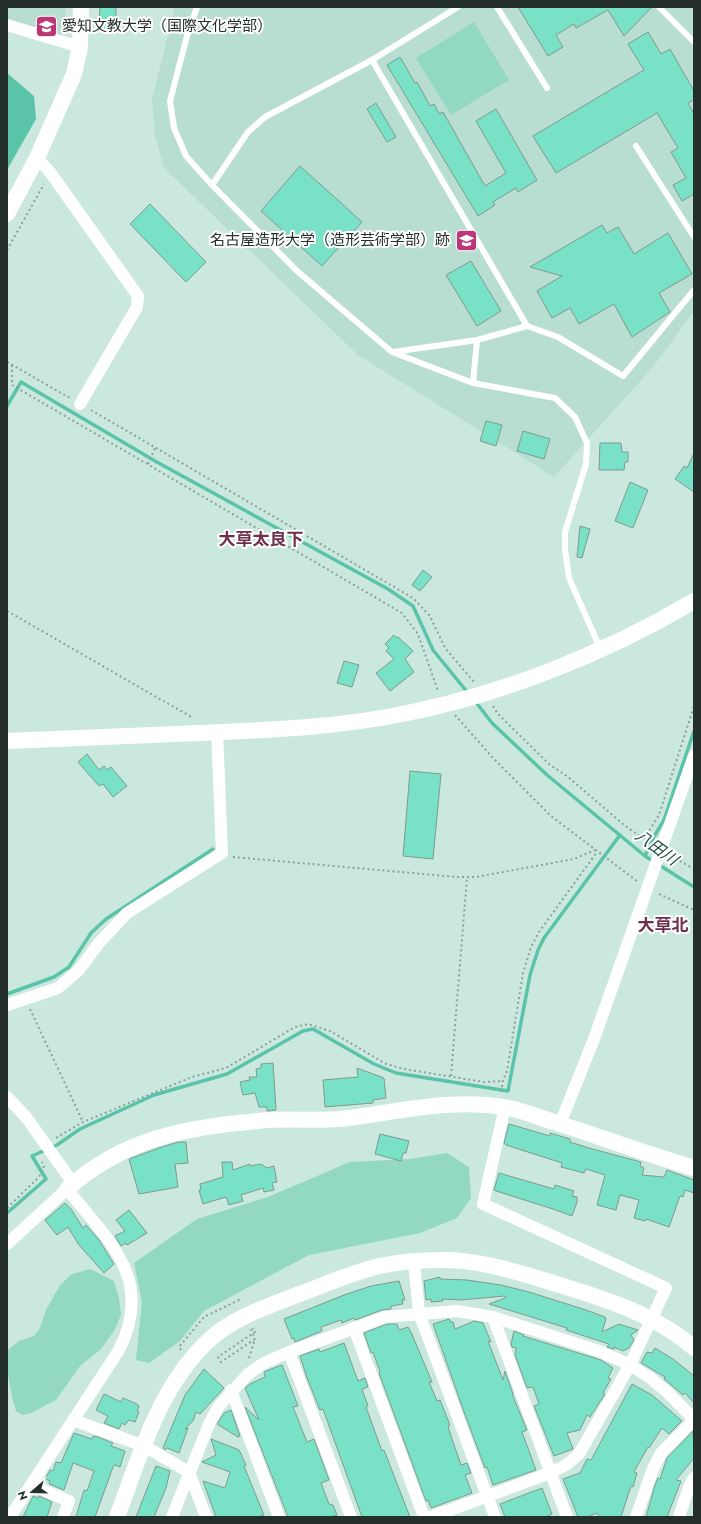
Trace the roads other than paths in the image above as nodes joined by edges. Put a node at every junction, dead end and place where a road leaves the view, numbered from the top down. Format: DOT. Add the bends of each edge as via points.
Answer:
graph roads {
  1 [pos="81,7"];
  2 [pos="197,7"];
  3 [pos="458,7"];
  4 [pos="497,7"];
  5 [pos="659,7"];
  6 [pos="7,25"];
  7 [pos="694,42"];
  8 [pos="80,47"];
  9 [pos="372,60"];
  10 [pos="547,88"];
  11 [pos="636,146"];
  12 [pos="38,158"];
  13 [pos="212,185"];
  14 [pos="7,214"];
  15 [pos="694,237"];
  16 [pos="694,290"];
  17 [pos="527,326"];
  18 [pos="477,340"];
  19 [pos="392,352"];
  20 [pos="473,383"];
  21 [pos="80,404"];
  22 [pos="694,601"];
  23 [pos="600,648"];
  24 [pos="216,732"];
  25 [pos="7,741"];
  26 [pos="694,756"];
  27 [pos="7,1005"];
  28 [pos="7,1097"];
  29 [pos="503,1101"];
  30 [pos="560,1124"];
  31 [pos="694,1168"];
  32 [pos="70,1186"];
  33 [pos="7,1244"];
  34 [pos="414,1262"];
  35 [pos="419,1313"];
  36 [pos="493,1317"];
  37 [pos="652,1319"];
  38 [pos="354,1328"];
  39 [pos="694,1348"];
  40 [pos="288,1352"];
  41 [pos="630,1365"];
  42 [pos="231,1390"];
  43 [pos="73,1420"];
  44 [pos="694,1420"];
  45 [pos="144,1446"];
  46 [pos="189,1472"];
  47 [pos="550,1473"];
  48 [pos="694,1478"];
  49 [pos="32,1485"];
  50 [pos="488,1496"];
  51 [pos="10,1517"];
  52 [pos="63,1517"];
  53 [pos="117,1517"];
  54 [pos="172,1517"];
  55 [pos="206,1517"];
  56 [pos="279,1517"];
  57 [pos="351,1517"];
  58 [pos="424,1517"];
  59 [pos="431,1517"];
  60 [pos="496,1517"];
  61 [pos="567,1517"];
  62 [pos="636,1517"];
  63 [pos="679,1517"];
  1 -- 8 [label="street"];
  2 -- 13 [label="lane" via="170,101 174,128 186,156"];
  3 -- 9 [label="lane"];
  4 -- 10 [label="lane"];
  5 -- 7 [label="lane"];
  6 -- 8 [label="street"];
  8 -- 12 [label="street" via="74,74"];
  9 -- 13 [label="lane" via="265,117 248,132"];
  9 -- 17 [label="lane"];
  11 -- 15 [label="lane"];
  12 -- 14 [label="street"];
  12 -- 21 [label="street" via="138,296 138,307"];
  13 -- 19 [label="lane" via="297,271"];
  16 -- 17 [label="lane" via="623,376 558,337"];
  17 -- 18 [label="lane"];
  18 -- 19 [label="lane"];
  18 -- 20 [label="lane"];
  19 -- 20 [label="lane"];
  20 -- 23 [label="lane" via="555,398 575,417 587,443 586,457 565,532 564,549 569,578"];
  22 -- 23 [label="street" via="661,620"];
  23 -- 24 [label="street" via="569,663 484,693 391,716 281,730"];
  24 -- 25 [label="street"];
  24 -- 27 [label="street" via="222,853 127,913 99,943 79,970 58,988"];
  26 -- 30 [label="street" via="594,1040"];
  28 -- 32 [label="street" via="26,1117"];
  29 -- 30 [label="street"];
  29 -- 32 [label="street" via="413,1107 340,1119 259,1120 186,1131 130,1146 102,1161"];
  29 -- 37 [label="street" via="483,1204 666,1288"];
  30 -- 31 [label="street"];
  32 -- 33 [label="street"];
  32 -- 43 [label="street" via="116,1250 132,1287 128,1332"];
  34 -- 35 [label="street"];
  34 -- 37 [label="street" via="442,1260 491,1266 603,1298"];
  34 -- 45 [label="street" via="380,1266 358,1272 257,1310 219,1332 196,1354 168,1392"];
  35 -- 36 [label="street" via="457,1311"];
  35 -- 38 [label="street" via="385,1317"];
  35 -- 50 [label="street"];
  36 -- 41 [label="street" via="599,1351"];
  36 -- 47 [label="street"];
  37 -- 39 [label="street"];
  37 -- 41 [label="street"];
  38 -- 40 [label="street"];
  38 -- 58 [label="street"];
  40 -- 42 [label="street" via="253,1370"];
  40 -- 57 [label="street"];
  41 -- 44 [label="street" via="665,1390"];
  41 -- 47 [label="street" via="579,1454 566,1465"];
  42 -- 46 [label="street" via="218,1406"];
  42 -- 56 [label="street"];
  43 -- 45 [label="street"];
  43 -- 49 [label="street"];
  44 -- 62 [label="street" via="661,1453"];
  45 -- 46 [label="street"];
  45 -- 53 [label="street"];
  46 -- 54 [label="street"];
  46 -- 55 [label="street"];
  47 -- 50 [label="street"];
  47 -- 61 [label="street"];
  48 -- 63 [label="street"];
  49 -- 51 [label="street"];
  49 -- 52 [label="street" via="69,1501"];
  50 -- 59 [label="street"];
  50 -- 60 [label="street"];
}
